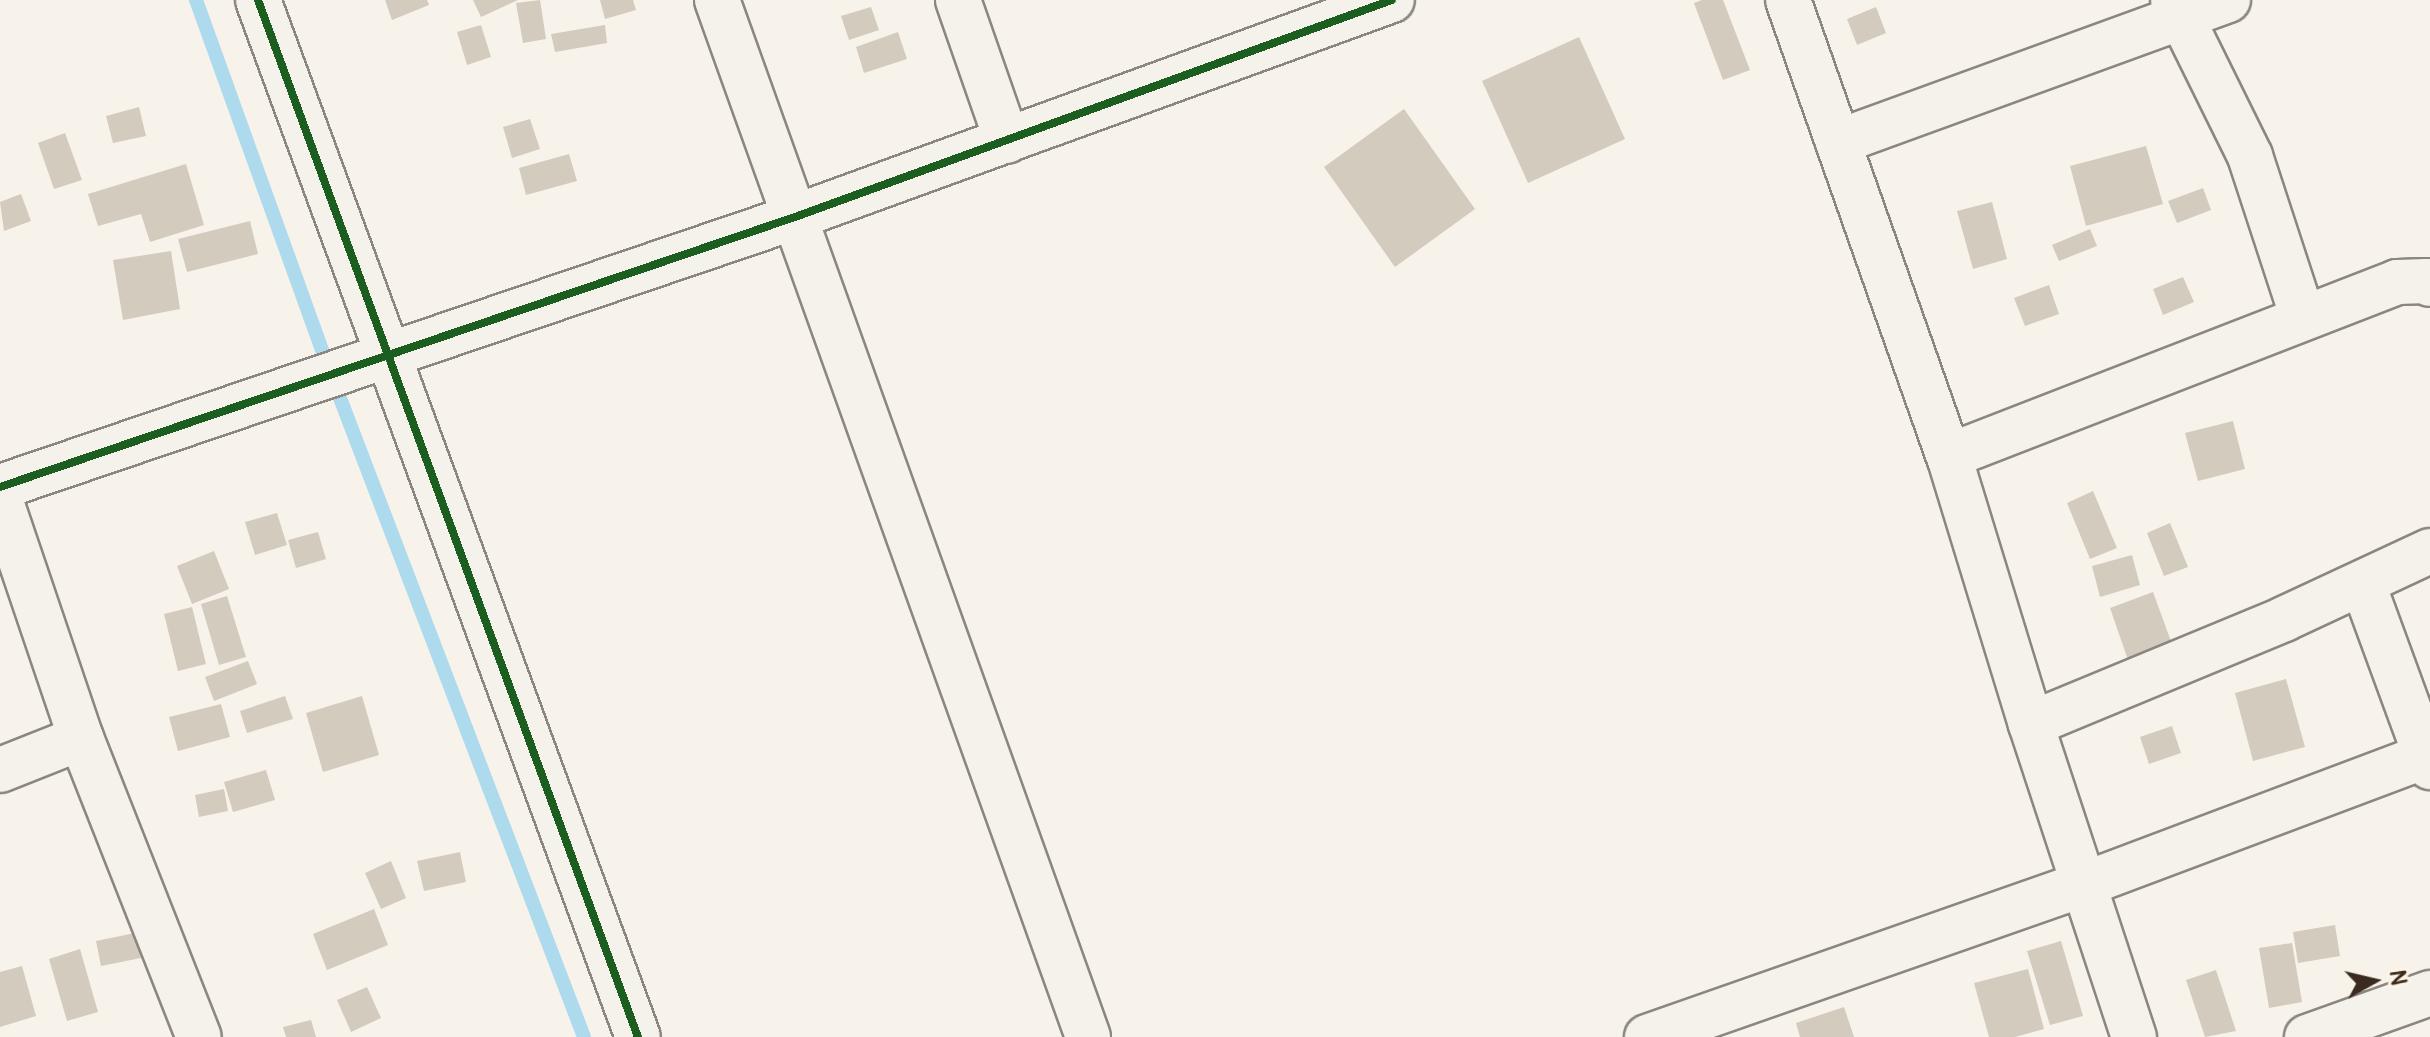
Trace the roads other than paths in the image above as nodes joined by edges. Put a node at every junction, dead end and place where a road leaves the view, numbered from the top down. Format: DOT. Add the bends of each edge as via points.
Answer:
graph roads {
  1 [pos="258,0"];
  2 [pos="958,0"];
  3 [pos="1788,0"];
  4 [pos="2228,0"];
  5 [pos="721,1"];
  6 [pos="1379,2"];
  7 [pos="2177,9"];
  8 [pos="1007,141"];
  9 [pos="1838,142"];
  10 [pos="795,217"];
  11 [pos="2430,284"];
  12 [pos="2303,318"];
  13 [pos="391,356"];
  14 [pos="1949,456"];
  15 [pos="0,487"];
  16 [pos="0,499"];
  17 [pos="2430,551"];
  18 [pos="2363,584"];
  19 [pos="2031,724"];
  20 [pos="81,738"];
  21 [pos="2429,759"];
  22 [pos="0,770"];
  23 [pos="2085,884"];
  24 [pos="2430,993"];
  25 [pos="1754,1019"];
  26 [pos="199,1037"];
  27 [pos="638,1037"];
  28 [pos="1088,1037"];
  29 [pos="1647,1037"];
  30 [pos="2134,1037"];
  31 [pos="2307,1037"];
  1 -- 13 [label="street"];
  2 -- 8 [label="street"];
  3 -- 9 [label="street"];
  4 -- 7 [label="street"];
  5 -- 10 [label="street"];
  6 -- 8 [label="street"];
  7 -- 9 [label="street"];
  7 -- 12 [label="street" via="2250,156"];
  8 -- 10 [label="street"];
  9 -- 14 [label="street"];
  10 -- 13 [label="street"];
  10 -- 28 [label="street"];
  11 -- 12 [label="street" via="2397,282"];
  12 -- 14 [label="street"];
  13 -- 15 [label="street"];
  13 -- 27 [label="street"];
  14 -- 19 [label="street"];
  16 -- 20 [label="street"];
  17 -- 18 [label="street"];
  18 -- 19 [label="street"];
  18 -- 21 [label="street"];
  19 -- 23 [label="street"];
  20 -- 22 [label="street"];
  20 -- 26 [label="street"];
  21 -- 23 [label="street"];
  23 -- 25 [label="street"];
  23 -- 30 [label="street"];
  24 -- 31 [label="street"];
  25 -- 29 [label="street"];
}
